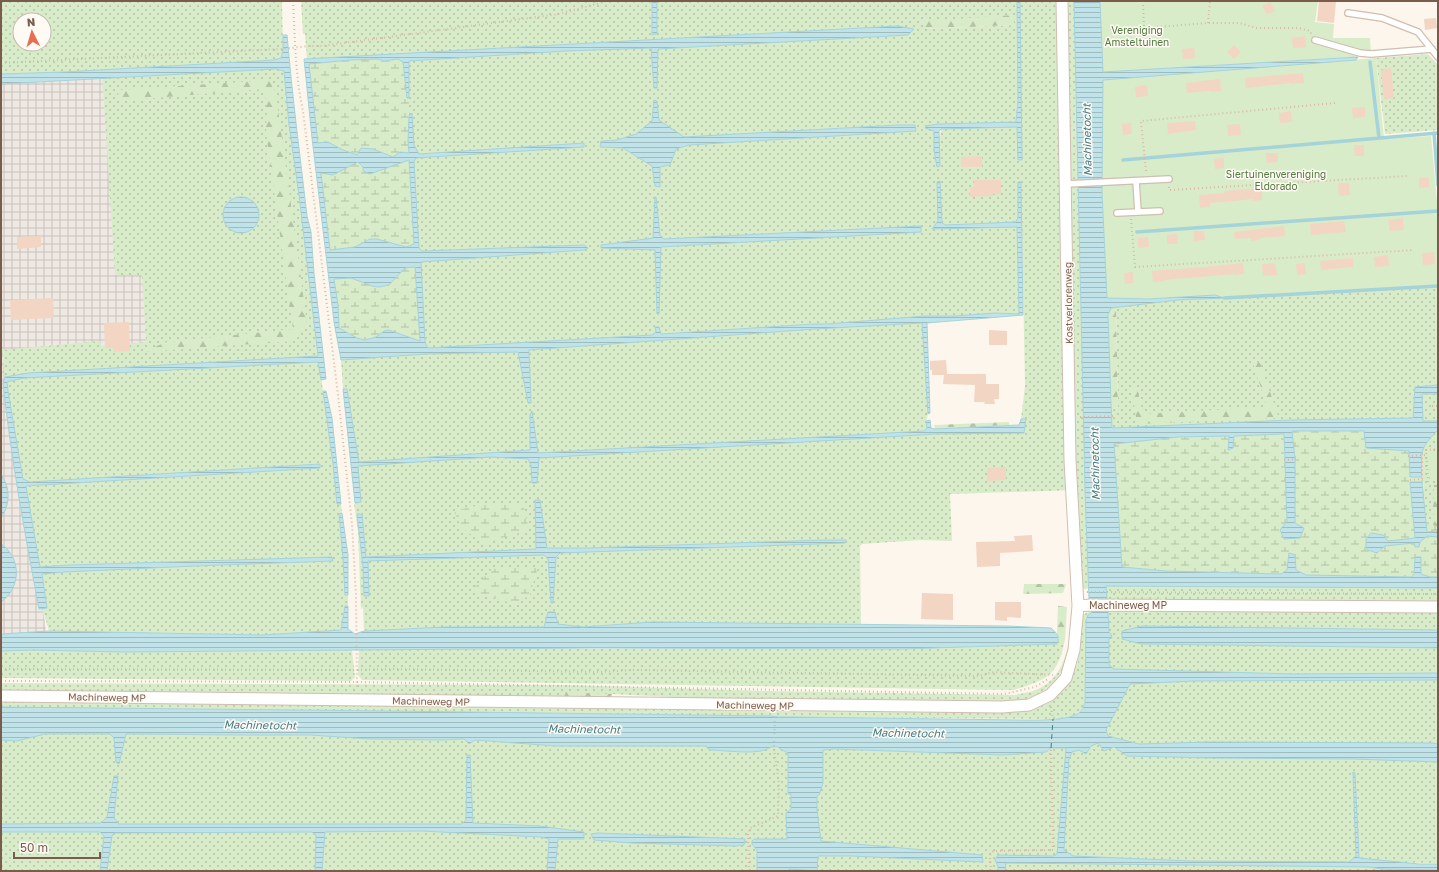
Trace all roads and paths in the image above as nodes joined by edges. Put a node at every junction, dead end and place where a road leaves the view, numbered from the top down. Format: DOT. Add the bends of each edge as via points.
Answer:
graph roads {
  1 [pos="293,1"];
  2 [pos="607,1"];
  3 [pos="1062,1"];
  4 [pos="1143,1"];
  5 [pos="1210,1"];
  6 [pos="1348,13"];
  7 [pos="1208,23"];
  8 [pos="1315,40"];
  9 [pos="295,47"];
  10 [pos="1432,50"];
  11 [pos="1438,57"];
  12 [pos="1,63"];
  13 [pos="1335,103"];
  14 [pos="1145,161"];
  15 [pos="1407,176"];
  16 [pos="1169,179"];
  17 [pos="1136,181"];
  18 [pos="1071,184"];
  19 [pos="1160,211"];
  20 [pos="1131,212"];
  21 [pos="1138,212"];
  22 [pos="1117,213"];
  23 [pos="1414,250"];
  24 [pos="1432,406"];
  25 [pos="1438,406"];
  26 [pos="1115,416"];
  27 [pos="1080,417"];
  28 [pos="1438,449"];
  29 [pos="1427,455"];
  30 [pos="1408,456"];
  31 [pos="1422,456"];
  32 [pos="1284,460"];
  33 [pos="1296,460"];
  34 [pos="1410,480"];
  35 [pos="1428,482"];
  36 [pos="1088,592"];
  37 [pos="1438,594"];
  38 [pos="1078,606"];
  39 [pos="1438,607"];
  40 [pos="1,669"];
  41 [pos="356,670"];
  42 [pos="1053,675"];
  43 [pos="1,681"];
  44 [pos="356,682"];
  45 [pos="1043,683"];
  46 [pos="1,696"];
  47 [pos="775,717"];
  48 [pos="1051,748"];
  49 [pos="748,871"];
  50 [pos="991,871"];
  1 -- 9 [label="path"];
  2 -- 9 [label="path" via="559,14 330,45"];
  3 -- 18 [label="street, Kostverlorenweg"];
  4 -- 7 [label="path" via="1144,28"];
  5 -- 7 [label="path"];
  6 -- 10 [label="lane" via="1382,18 1418,32"];
  7 -- 8 [label="path" via="1239,23 1257,28 1299,28 1310,32"];
  8 -- 10 [label="lane" via="1371,54"];
  9 -- 12 [label="path"];
  9 -- 41 [label="path" via="352,524 356,596"];
  10 -- 11 [label="lane"];
  13 -- 14 [label="path" via="1141,121"];
  15 -- 16 [label="path" via="1170,190"];
  16 -- 17 [label="lane"];
  17 -- 18 [label="lane"];
  17 -- 21 [label="lane"];
  18 -- 38 [label="street, Kostverlorenweg" via="1070,460"];
  19 -- 21 [label="lane"];
  20 -- 21 [label="lane"];
  20 -- 22 [label="lane"];
  20 -- 23 [label="path" via="1135,267"];
  24 -- 25 [label="path"];
  26 -- 27 [label="path"];
  28 -- 29 [label="path" via="1426,450"];
  29 -- 31 [label="path"];
  29 -- 35 [label="path"];
  30 -- 31 [label="path"];
  31 -- 34 [label="path" via="1422,479"];
  32 -- 33 [label="path"];
  36 -- 37 [label="path"];
  38 -- 39 [label="street, Machineweg MP"];
  38 -- 46 [label="street, Machineweg MP" via="1074,650 1066,678 1050,695 1029,704 1002,707"];
  40 -- 41 [label="path"];
  41 -- 42 [label="path" via="636,670 979,676 1007,672"];
  41 -- 44 [label="path"];
  43 -- 44 [label="path"];
  44 -- 45 [label="path" via="1004,694 1035,688"];
  47 -- 49 [label="path" via="778,816 750,828"];
  48 -- 50 [label="path" via="1053,850 993,851 990,855"];
}
